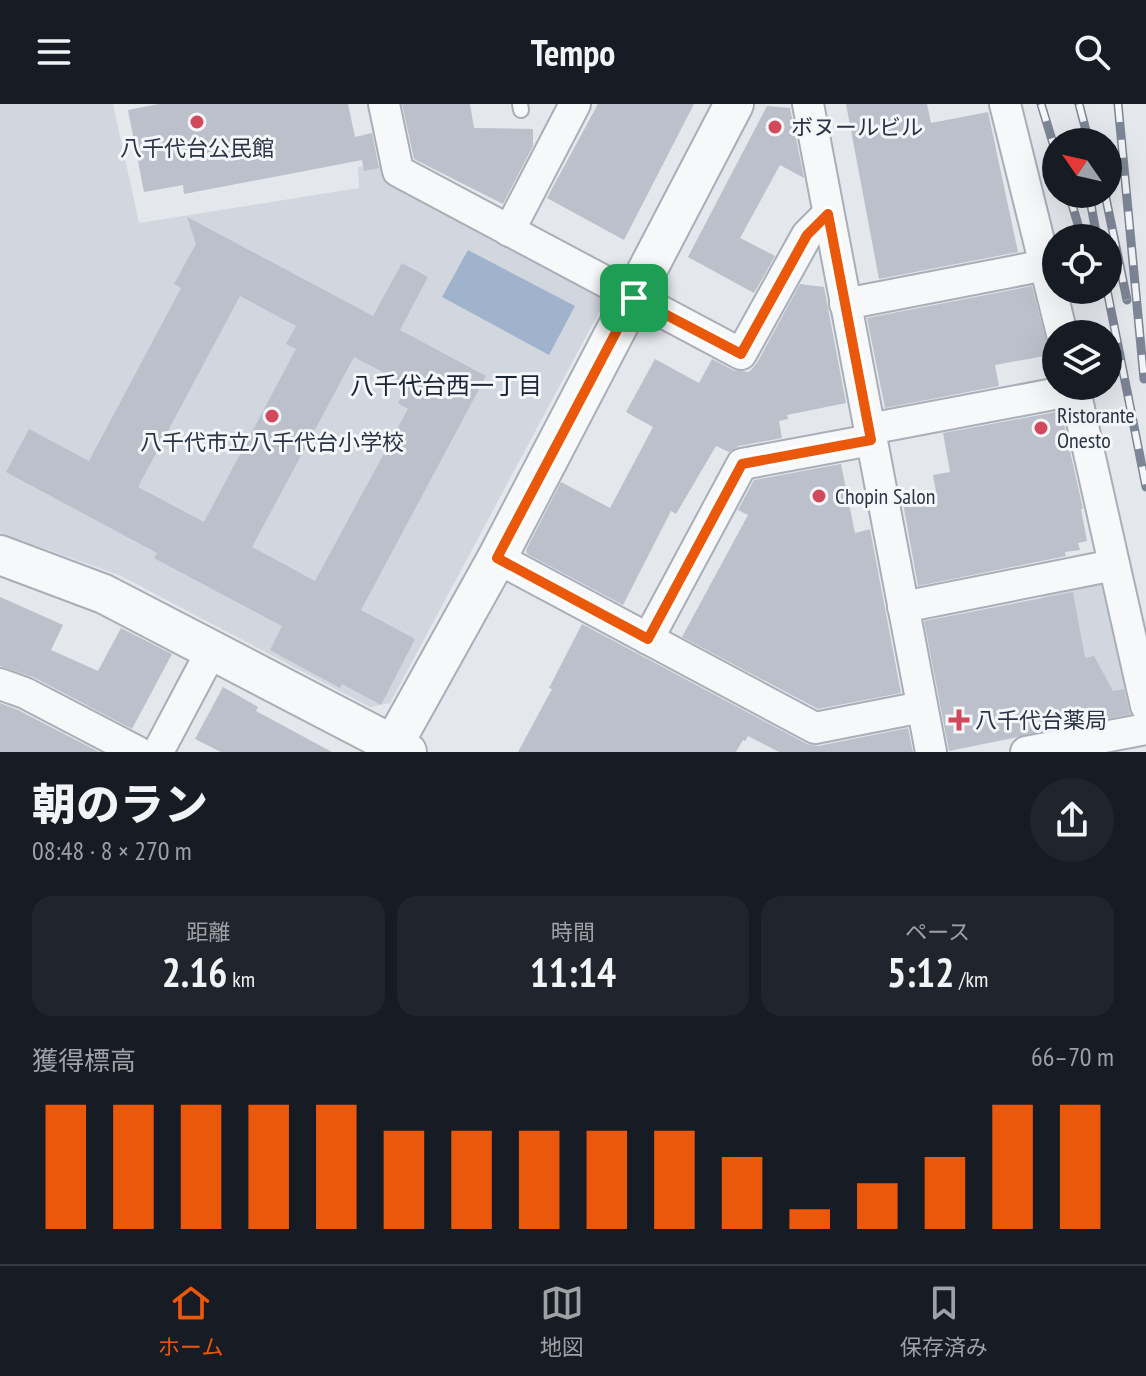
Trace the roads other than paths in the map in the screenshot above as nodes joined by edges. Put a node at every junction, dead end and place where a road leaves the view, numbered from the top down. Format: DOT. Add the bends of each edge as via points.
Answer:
graph roads {
  1 [pos="384,104"];
  2 [pos="575,104"];
  3 [pos="734,104"];
  4 [pos="808,104"];
  5 [pos="1005,104"];
  6 [pos="828,214"];
  7 [pos="509,231"];
  8 [pos="1042,249"];
  9 [pos="1042,266"];
  10 [pos="634,298"];
  11 [pos="845,304"];
  12 [pos="1042,395"];
  13 [pos="1078,400"];
  14 [pos="870,434"];
  15 [pos="0,555"];
  16 [pos="497,558"];
  17 [pos="1114,565"];
  18 [pos="903,607"];
  19 [pos="648,639"];
  20 [pos="212,650"];
  21 [pos="0,684"];
  22 [pos="1146,706"];
  23 [pos="922,707"];
  24 [pos="1146,729"];
  25 [pos="396,750"];
  26 [pos="138,752"];
  27 [pos="158,752"];
  28 [pos="931,752"];
  29 [pos="1026,752"];
  1 -- 7 [label="street" via="398,171"];
  2 -- 7 [label="street"];
  3 -- 10 [label="street"];
  4 -- 6 [label="street"];
  5 -- 8 [label="street"];
  6 -- 10 [label="street" via="807,235 741,354"];
  6 -- 11 [label="street"];
  7 -- 10 [label="street"];
  9 -- 11 [label="street"];
  10 -- 16 [label="street"];
  11 -- 14 [label="street"];
  12 -- 14 [label="street"];
  13 -- 17 [label="street"];
  14 -- 18 [label="street"];
  14 -- 19 [label="street" via="742,464"];
  15 -- 20 [label="street" via="104,594"];
  16 -- 19 [label="street"];
  16 -- 25 [label="street"];
  17 -- 18 [label="street"];
  17 -- 22 [label="street"];
  18 -- 23 [label="street"];
  19 -- 23 [label="street" via="815,728"];
  20 -- 25 [label="street"];
  20 -- 27 [label="street"];
  21 -- 26 [label="street"];
  23 -- 28 [label="street"];
  24 -- 29 [label="street"];
}
